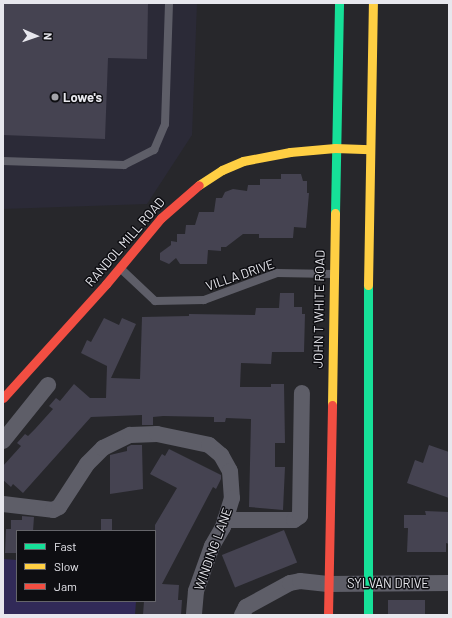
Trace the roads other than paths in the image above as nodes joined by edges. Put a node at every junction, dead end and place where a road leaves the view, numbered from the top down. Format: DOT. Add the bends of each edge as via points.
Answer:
graph roads {
  1 [pos="169,3"];
  2 [pos="339,3"];
  3 [pos="373,3"];
  4 [pos="335,148"];
  5 [pos="370,149"];
  6 [pos="3,161"];
  7 [pos="120,267"];
  8 [pos="333,274"];
  9 [pos="48,385"];
  10 [pos="302,393"];
  11 [pos="3,398"];
  12 [pos="3,441"];
  13 [pos="3,504"];
  14 [pos="225,520"];
  15 [pos="368,583"];
  16 [pos="449,583"];
  17 [pos="328,584"];
  18 [pos="194,615"];
  19 [pos="242,615"];
  20 [pos="328,615"];
  21 [pos="368,615"];
  1 -- 6 [label="lane" via="165,124 154,150 124,165"];
  2 -- 4 [label="street, JOHN T WHITE ROAD"];
  3 -- 5 [label="street"];
  4 -- 5 [label="street, RANDOL MILL ROAD"];
  4 -- 7 [label="street, RANDOL MILL ROAD" via="290,152 243,161 222,170 190,191 161,218"];
  4 -- 8 [label="street, JOHN T WHITE ROAD"];
  5 -- 15 [label="street" via="366,369"];
  7 -- 8 [label="lane, VILLA DRIVE" via="155,301 204,300 277,273"];
  7 -- 11 [label="street, RANDOL MILL ROAD"];
  8 -- 17 [label="street, JOHN T WHITE ROAD"];
  9 -- 12 [label="street"];
  10 -- 14 [label="street" via="300,516 294,520"];
  13 -- 14 [label="street, WINDING LANE" via="53,510 59,507 87,464 103,448 115,440 130,436 157,434 209,444 221,455 230,470 232,498"];
  14 -- 18 [label="street, WINDING LANE" via="212,546 196,591"];
  15 -- 16 [label="street, SYLVAN DRIVE"];
  15 -- 17 [label="street, SYLVAN DRIVE"];
  15 -- 21 [label="street"];
  17 -- 19 [label="street, SYLVAN DRIVE" via="300,581 290,583 246,607"];
  17 -- 20 [label="street, JOHN T WHITE ROAD"];
}
